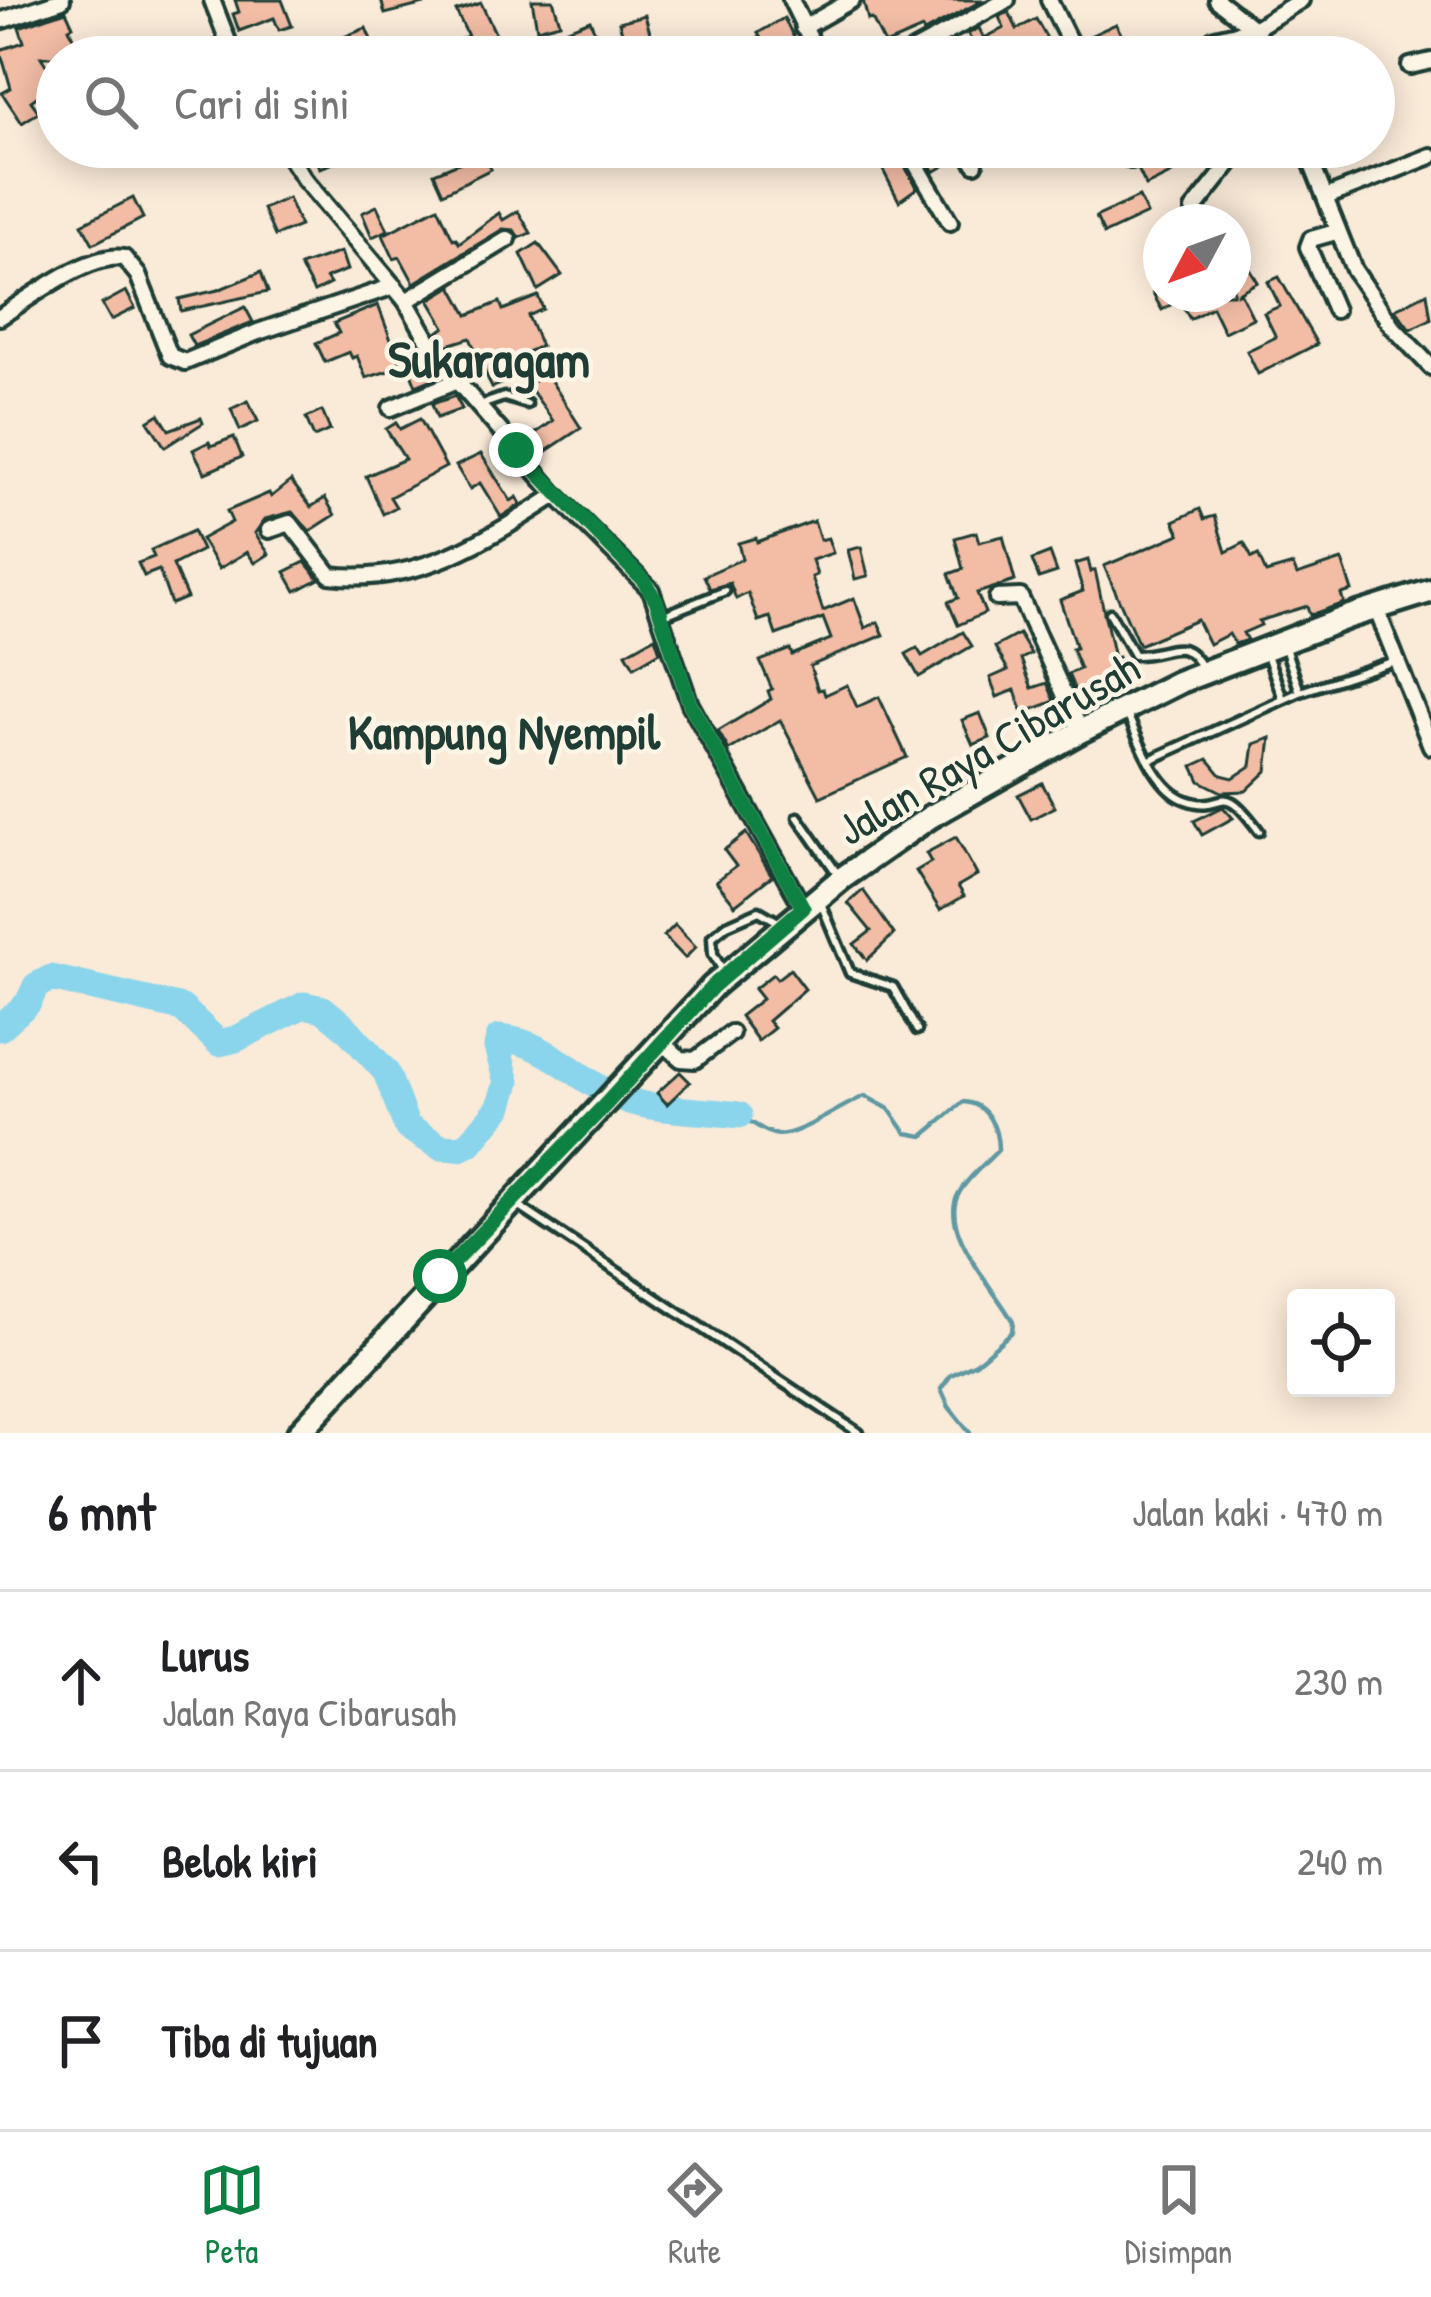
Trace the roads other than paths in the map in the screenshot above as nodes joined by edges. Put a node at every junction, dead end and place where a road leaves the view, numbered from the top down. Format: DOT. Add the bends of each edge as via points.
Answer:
graph roads {
  1 [pos="62,0"];
  2 [pos="212,0"];
  3 [pos="791,0"];
  4 [pos="852,0"];
  5 [pos="1007,0"];
  6 [pos="1049,0"];
  7 [pos="1217,0"];
  8 [pos="1301,0"];
  9 [pos="0,21"];
  10 [pos="803,28"];
  11 [pos="1253,29"];
  12 [pos="226,36"];
  13 [pos="807,36"];
  14 [pos="944,36"];
  15 [pos="1067,36"];
  16 [pos="1223,36"];
  17 [pos="1258,36"];
  18 [pos="1431,61"];
  19 [pos="1410,66"];
  20 [pos="1431,156"];
  21 [pos="297,168"];
  22 [pos="918,168"];
  23 [pos="1226,168"];
  24 [pos="1314,168"];
  25 [pos="1326,197"];
  26 [pos="1198,204"];
  27 [pos="950,222"];
  28 [pos="1336,232"];
  29 [pos="508,239"];
  30 [pos="394,286"];
  31 [pos="406,301"];
  32 [pos="1335,310"];
  33 [pos="0,317"];
  34 [pos="1431,367"];
  35 [pos="457,381"];
  36 [pos="527,404"];
  37 [pos="478,406"];
  38 [pos="391,407"];
  39 [pos="556,495"];
  40 [pos="269,530"];
  41 [pos="725,591"];
  42 [pos="1431,591"];
  43 [pos="997,598"];
  44 [pos="1376,608"];
  45 [pos="1110,613"];
  46 [pos="662,616"];
  47 [pos="1274,645"];
  48 [pos="1395,661"];
  49 [pos="1204,672"];
  50 [pos="1300,692"];
  51 [pos="1283,699"];
  52 [pos="1125,709"];
  53 [pos="1081,731"];
  54 [pos="1431,746"];
  55 [pos="1150,760"];
  56 [pos="798,817"];
  57 [pos="1259,831"];
  58 [pos="841,879"];
  59 [pos="811,903"];
  60 [pos="783,925"];
  61 [pos="726,974"];
  62 [pos="917,1030"];
  63 [pos="731,1033"];
  64 [pos="662,1042"];
  65 [pos="511,1201"];
  66 [pos="298,1433"];
  67 [pos="859,1433"];
  1 -- 9 [label="street"];
  2 -- 12 [label="street"];
  3 -- 10 [label="street"];
  4 -- 10 [label="street"];
  5 -- 14 [label="street"];
  6 -- 15 [label="street"];
  7 -- 11 [label="street"];
  8 -- 11 [label="street"];
  10 -- 13 [label="street"];
  11 -- 16 [label="street"];
  11 -- 17 [label="street"];
  18 -- 19 [label="street"];
  20 -- 25 [label="street"];
  21 -- 30 [label="street"];
  22 -- 27 [label="street"];
  23 -- 26 [label="street"];
  24 -- 25 [label="street"];
  25 -- 28 [label="street"];
  28 -- 32 [label="street" via="1308,247"];
  28 -- 34 [label="street" via="1372,298"];
  29 -- 31 [label="street"];
  30 -- 31 [label="street"];
  30 -- 33 [label="street" via="185,362 170,356 124,257 90,263"];
  31 -- 35 [label="street"];
  35 -- 37 [label="street"];
  35 -- 38 [label="street"];
  36 -- 37 [label="lane" via="504,397"];
  37 -- 39 [label="street"];
  39 -- 40 [label="street" via="438,563 372,576 330,575 290,523"];
  39 -- 46 [label="street" via="643,580"];
  41 -- 46 [label="lane"];
  42 -- 44 [label="main road, Jalan Raya Cibarusah"];
  43 -- 53 [label="street" via="1020,597"];
  44 -- 47 [label="main road, Jalan Raya Cibarusah"];
  44 -- 48 [label="street"];
  45 -- 49 [label="lane" via="1135,655 1185,648"];
  46 -- 59 [label="street" via="690,704"];
  47 -- 49 [label="main road, Jalan Raya Cibarusah"];
  47 -- 50 [label="lane"];
  47 -- 51 [label="lane"];
  48 -- 50 [label="lane"];
  48 -- 54 [label="street"];
  49 -- 52 [label="main road, Jalan Raya Cibarusah"];
  50 -- 51 [label="lane"];
  51 -- 55 [label="lane"];
  52 -- 53 [label="main road, Jalan Raya Cibarusah"];
  52 -- 55 [label="lane"];
  53 -- 58 [label="main road, Jalan Raya Cibarusah"];
  55 -- 57 [label="lane" via="1179,797 1231,800"];
  56 -- 58 [label="lane"];
  58 -- 59 [label="main road, Jalan Raya Cibarusah"];
  59 -- 60 [label="main road, Jalan Raya Cibarusah"];
  59 -- 62 [label="lane" via="850,974 893,987"];
  60 -- 61 [label="main road, Jalan Raya Cibarusah"];
  60 -- 61 [label="lane" via="759,911 712,937 712,954"];
  61 -- 64 [label="main road, Jalan Raya Cibarusah"];
  63 -- 64 [label="street" via="695,1060"];
  64 -- 65 [label="main road, Jalan Raya Cibarusah"];
  65 -- 66 [label="main road, Jalan Raya Cibarusah"];
  65 -- 67 [label="lane"];
}
